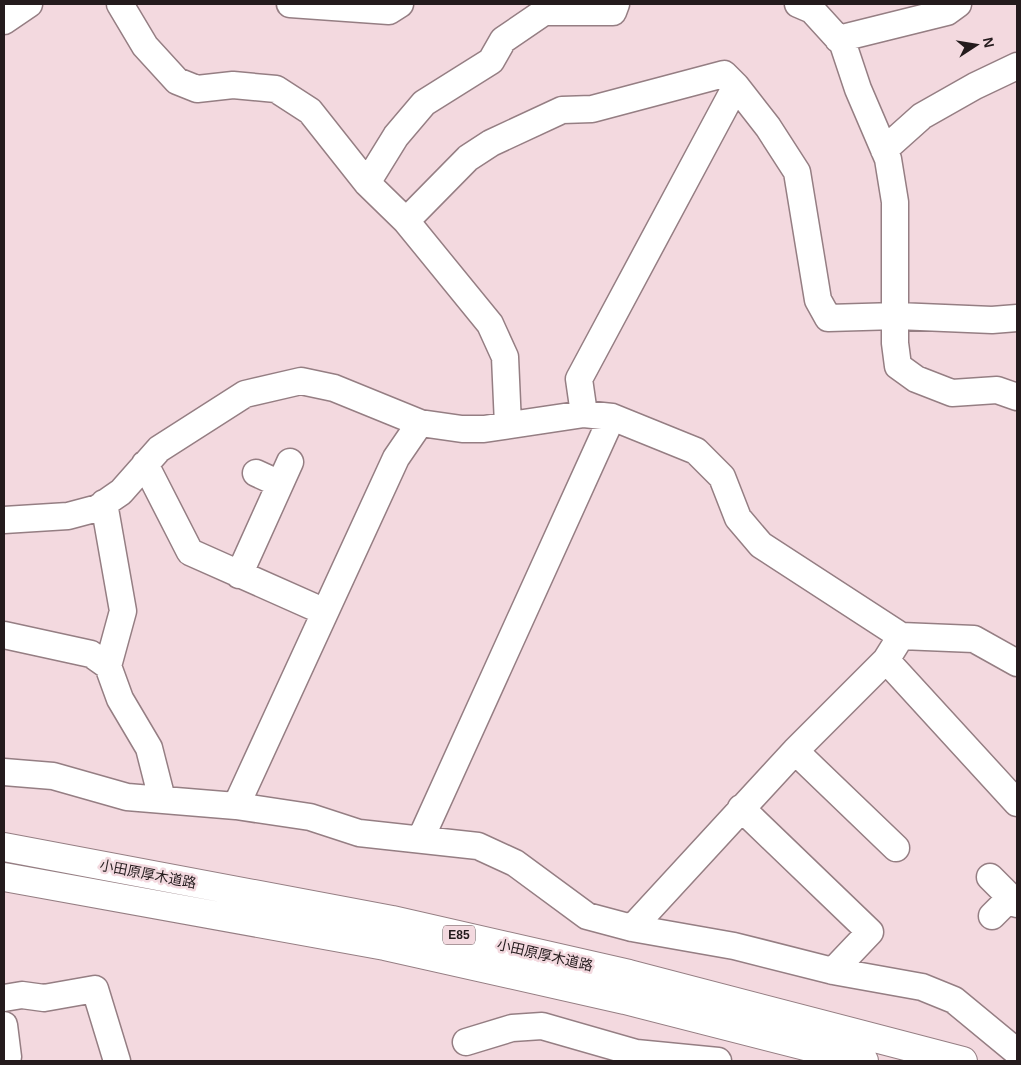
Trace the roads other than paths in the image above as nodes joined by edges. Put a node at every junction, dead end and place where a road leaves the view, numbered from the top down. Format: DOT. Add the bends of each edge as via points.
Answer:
graph roads {
  1 [pos="29,4"];
  2 [pos="120,4"];
  3 [pos="290,4"];
  4 [pos="400,4"];
  5 [pos="616,4"];
  6 [pos="798,4"];
  7 [pos="958,4"];
  8 [pos="341,6"];
  9 [pos="4,21"];
  10 [pos="838,39"];
  11 [pos="1017,66"];
  12 [pos="736,86"];
  13 [pos="884,150"];
  14 [pos="367,182"];
  15 [pos="406,221"];
  16 [pos="897,316"];
  17 [pos="1017,318"];
  18 [pos="1017,397"];
  19 [pos="584,414"];
  20 [pos="612,417"];
  21 [pos="420,423"];
  22 [pos="508,425"];
  23 [pos="145,464"];
  24 [pos="256,473"];
  25 [pos="104,504"];
  26 [pos="4,520"];
  27 [pos="239,574"];
  28 [pos="325,612"];
  29 [pos="4,635"];
  30 [pos="901,636"];
  31 [pos="886,660"];
  32 [pos="1017,663"];
  33 [pos="108,666"];
  34 [pos="795,751"];
  35 [pos="4,772"];
  36 [pos="162,799"];
  37 [pos="1017,803"];
  38 [pos="236,806"];
  39 [pos="741,808"];
  40 [pos="421,838"];
  41 [pos="4,847"];
  42 [pos="896,848"];
  43 [pos="4,876"];
  44 [pos="990,877"];
  45 [pos="1014,901"];
  46 [pos="992,916"];
  47 [pos="632,928"];
  48 [pos="833,971"];
  49 [pos="4,998"];
  50 [pos="4,1025"];
  51 [pos="466,1042"];
  52 [pos="1017,1052"];
  53 [pos="4,1058"];
  54 [pos="117,1061"];
  55 [pos="718,1061"];
  56 [pos="864,1061"];
  57 [pos="963,1061"];
  1 -- 9 [label="street"];
  2 -- 14 [label="street" via="145,46 177,81 197,89 233,85 276,89 310,111"];
  3 -- 8 [label="street"];
  4 -- 8 [label="street" via="389,11"];
  5 -- 14 [label="street" via="613,12 544,12 503,40 491,61 424,103 396,136"];
  6 -- 10 [label="street" via="812,10"];
  7 -- 10 [label="street" via="947,12"];
  10 -- 13 [label="street" via="843,44 858,90"];
  11 -- 13 [label="street" via="922,116"];
  12 -- 15 [label="street" via="724,74 592,109 562,110 491,143 468,158"];
  12 -- 16 [label="street" via="797,172 818,300 828,318"];
  12 -- 19 [label="street" via="579,379"];
  13 -- 16 [label="street" via="895,202"];
  14 -- 15 [label="street"];
  15 -- 22 [label="street" via="490,324 506,356"];
  16 -- 17 [label="street"];
  16 -- 18 [label="street" via="895,344 898,366 916,379 952,393 997,390"];
  19 -- 20 [label="street"];
  19 -- 22 [label="street"];
  20 -- 30 [label="street" via="696,451 722,478 738,518 761,545"];
  20 -- 40 [label="street"];
  21 -- 22 [label="street" via="484,430"];
  21 -- 23 [label="street" via="334,388 301,381 245,394 159,449"];
  21 -- 28 [label="street" via="396,458"];
  23 -- 25 [label="street" via="121,492"];
  23 -- 27 [label="street" via="190,552"];
  24 -- 27 [label="street" via="285,473"];
  25 -- 26 [label="street" via="68,516"];
  25 -- 33 [label="street" via="123,611"];
  27 -- 28 [label="street"];
  28 -- 38 [label="street"];
  29 -- 33 [label="street" via="91,654"];
  30 -- 31 [label="street"];
  30 -- 32 [label="street" via="974,639"];
  31 -- 34 [label="street"];
  31 -- 37 [label="street"];
  33 -- 36 [label="street" via="120,699 149,748"];
  34 -- 39 [label="street"];
  34 -- 42 [label="street"];
  35 -- 36 [label="street" via="53,776 127,797"];
  36 -- 38 [label="street"];
  38 -- 40 [label="street" via="310,817 360,833"];
  39 -- 47 [label="street"];
  39 -- 48 [label="street" via="870,932"];
  40 -- 47 [label="street" via="478,846 515,862 587,916"];
  41 -- 57 [label="highway, 小田原厚木道路 / E85" via="392,920 629,974"];
  43 -- 56 [label="highway, 小田原厚木道路 / E85" via="385,946 625,1000"];
  44 -- 45 [label="street"];
  45 -- 46 [label="street"];
  47 -- 48 [label="street" via="734,946"];
  48 -- 52 [label="street" via="922,987 954,1000"];
  49 -- 54 [label="street" via="22,995 44,998 95,989"];
  50 -- 53 [label="street" via="8,1057"];
  51 -- 55 [label="street" via="512,1028 542,1026 636,1053"];
}
